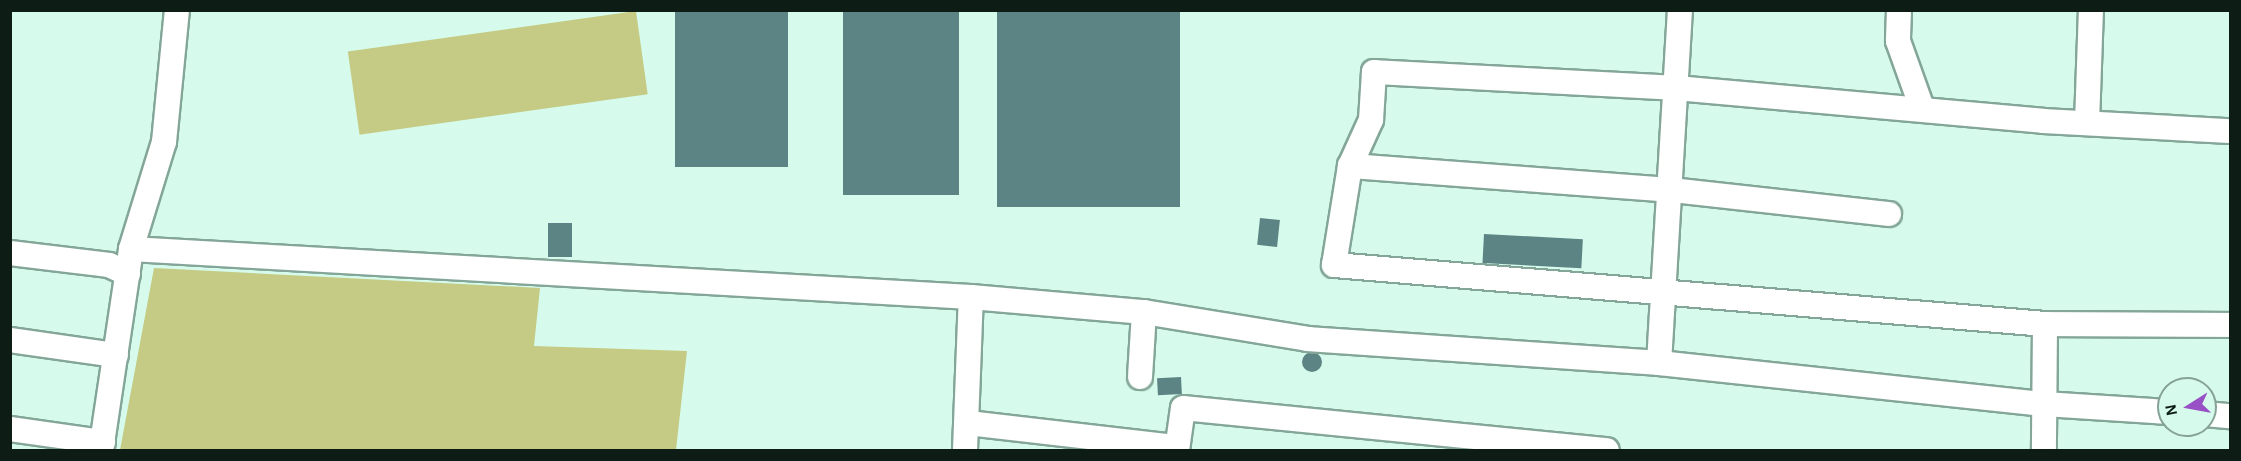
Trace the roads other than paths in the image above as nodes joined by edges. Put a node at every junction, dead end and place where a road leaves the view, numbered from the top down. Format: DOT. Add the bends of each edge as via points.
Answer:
graph roads {
  1 [pos="177,10"];
  2 [pos="1680,10"];
  3 [pos="1899,10"];
  4 [pos="2091,10"];
  5 [pos="1676,88"];
  6 [pos="1922,108"];
  7 [pos="2087,123"];
  8 [pos="2230,131"];
  9 [pos="1350,166"];
  10 [pos="1671,190"];
  11 [pos="1888,214"];
  12 [pos="131,249"];
  13 [pos="10,254"];
  14 [pos="128,274"];
  15 [pos="1664,291"];
  16 [pos="971,297"];
  17 [pos="1144,312"];
  18 [pos="2045,324"];
  19 [pos="2230,325"];
  20 [pos="10,340"];
  21 [pos="116,355"];
  22 [pos="1659,363"];
  23 [pos="1140,377"];
  24 [pos="2044,404"];
  25 [pos="2157,411"];
  26 [pos="968,423"];
  27 [pos="10,429"];
  28 [pos="102,446"];
  29 [pos="1177,448"];
  30 [pos="965,450"];
  31 [pos="1607,450"];
  32 [pos="2044,450"];
  1 -- 12 [label="street" via="164,142"];
  2 -- 5 [label="street"];
  3 -- 6 [label="street" via="1898,41"];
  4 -- 7 [label="street"];
  5 -- 6 [label="street"];
  5 -- 9 [label="street" via="1374,72 1371,120"];
  5 -- 10 [label="street"];
  6 -- 7 [label="street"];
  7 -- 8 [label="street"];
  9 -- 10 [label="street"];
  9 -- 15 [label="street" via="1334,265"];
  10 -- 11 [label="street"];
  10 -- 15 [label="street"];
  12 -- 14 [label="street"];
  12 -- 16 [label="street"];
  13 -- 14 [label="street" via="109,265"];
  14 -- 21 [label="street"];
  15 -- 18 [label="street"];
  15 -- 22 [label="street"];
  16 -- 17 [label="street"];
  16 -- 26 [label="street"];
  17 -- 22 [label="street" via="1308,339"];
  17 -- 23 [label="street"];
  18 -- 19 [label="street"];
  18 -- 24 [label="street"];
  20 -- 21 [label="street"];
  21 -- 28 [label="street"];
  22 -- 24 [label="street"];
  24 -- 25 [label="street"];
  24 -- 32 [label="street"];
  26 -- 29 [label="street"];
  26 -- 30 [label="street"];
  27 -- 28 [label="street"];
  29 -- 31 [label="street" via="1183,408"];
}
